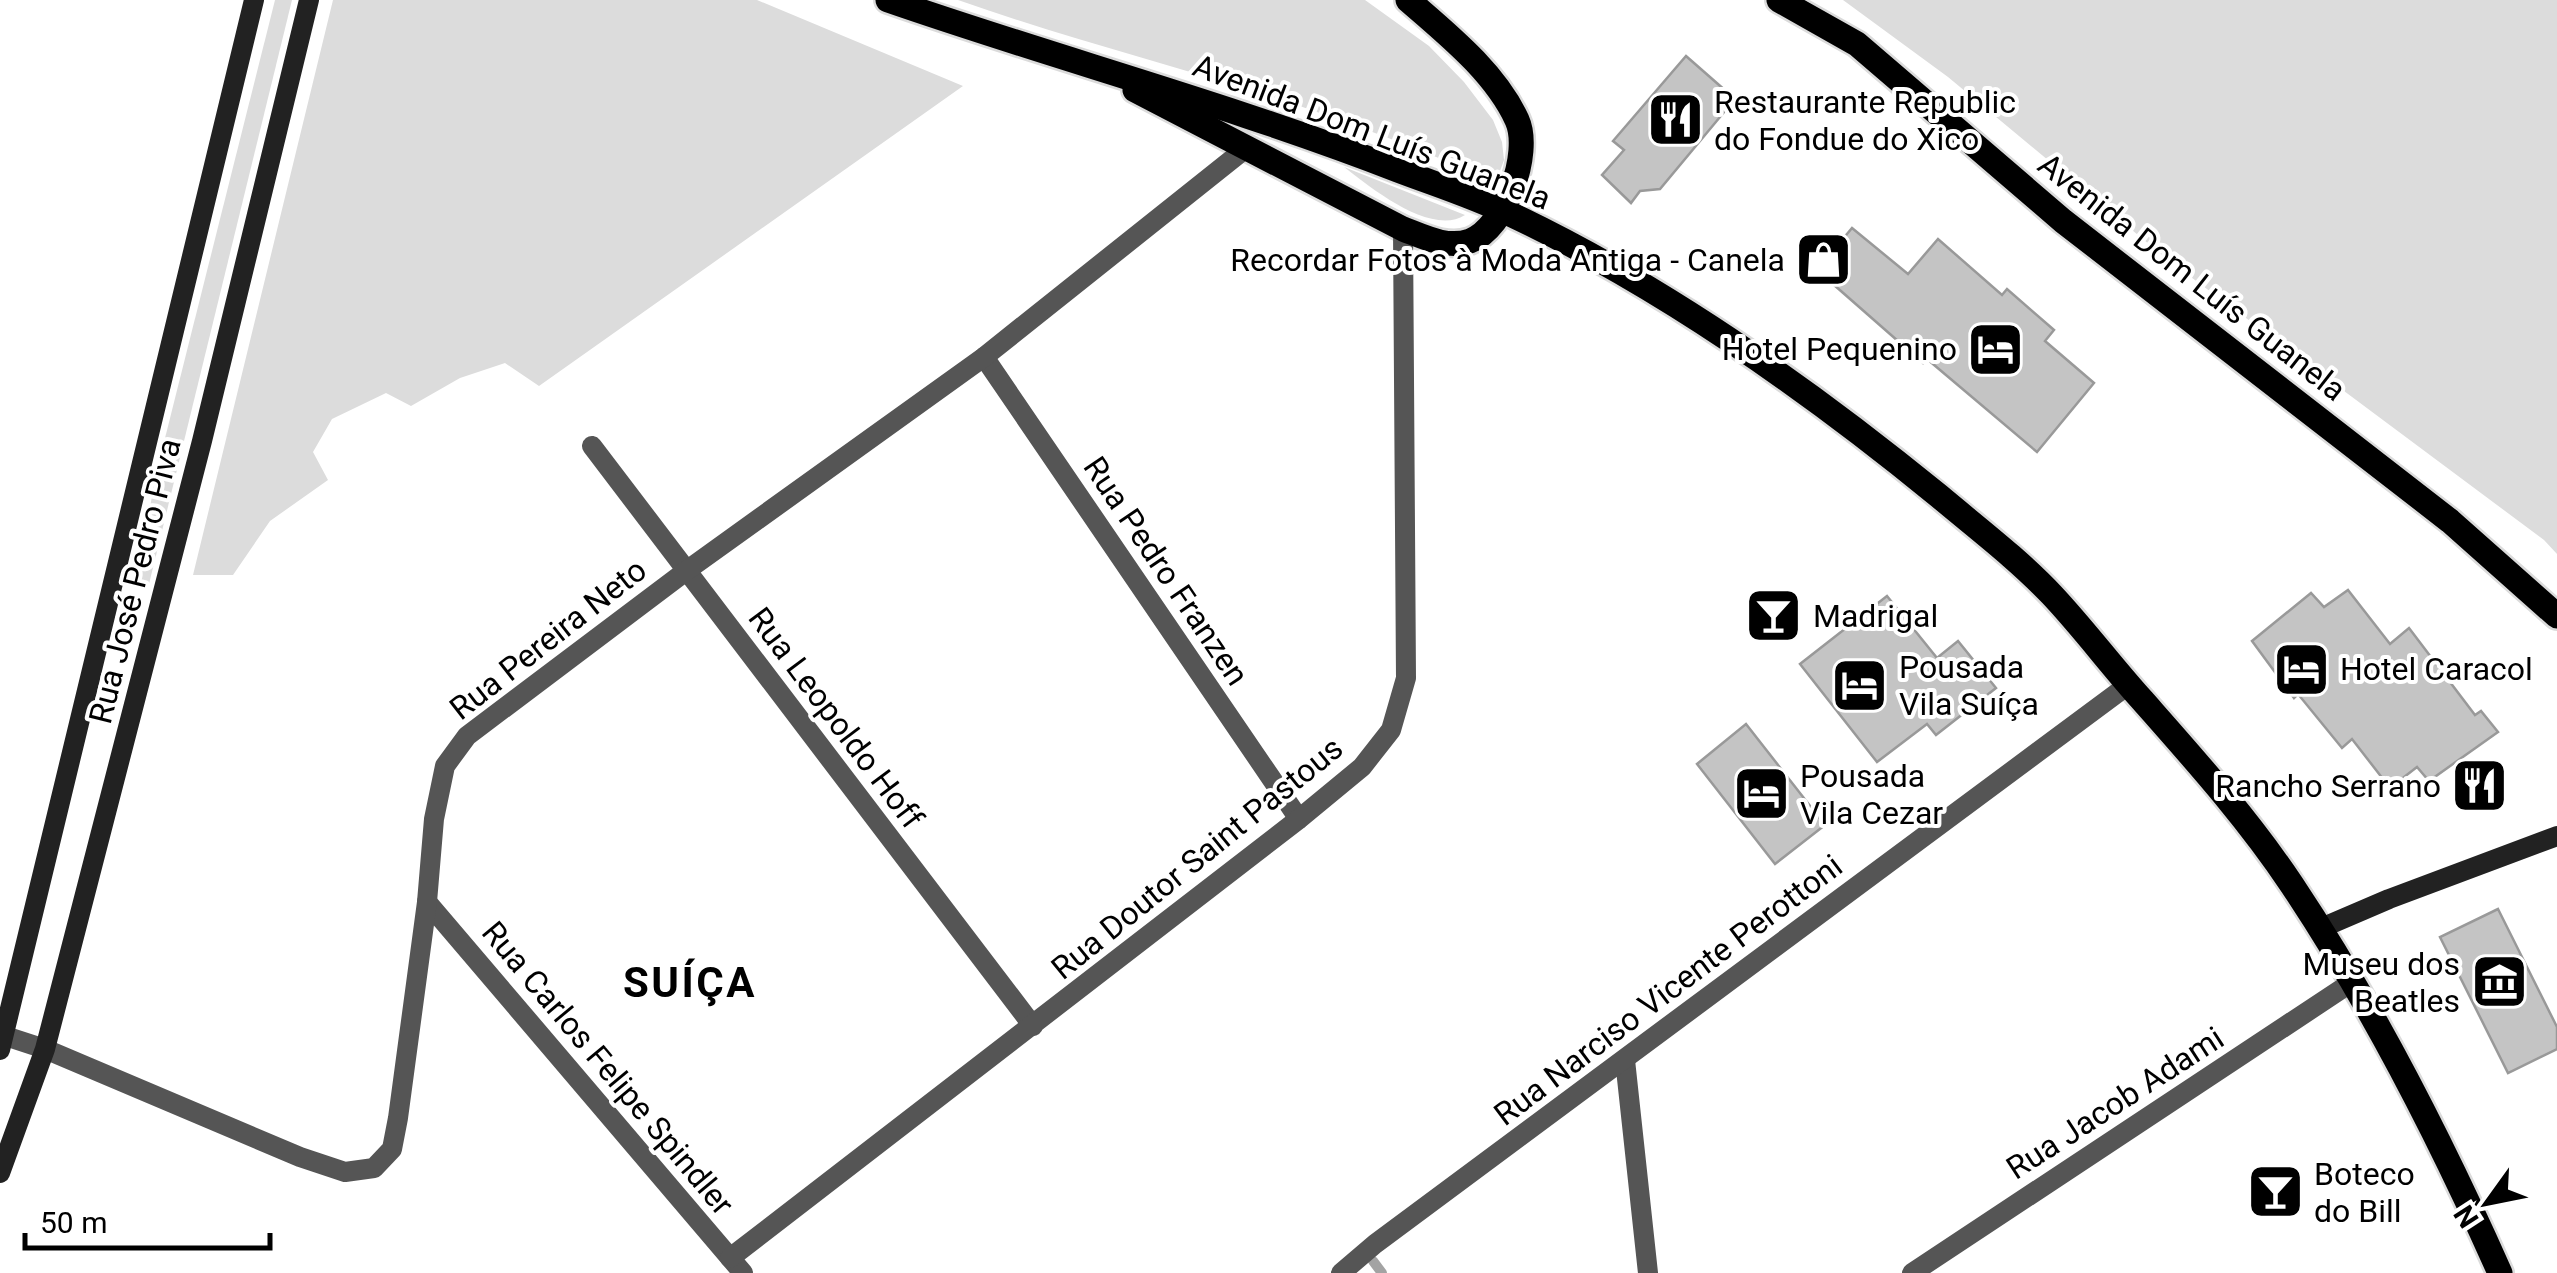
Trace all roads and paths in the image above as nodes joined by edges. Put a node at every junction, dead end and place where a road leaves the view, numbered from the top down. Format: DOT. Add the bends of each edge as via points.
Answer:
graph roads {
  1 [pos="254,0"];
  2 [pos="310,0"];
  3 [pos="888,0"];
  4 [pos="1408,0"];
  5 [pos="1779,0"];
  6 [pos="1096,69"];
  7 [pos="1245,149"];
  8 [pos="1503,210"];
  9 [pos="1403,230"];
  10 [pos="984,357"];
  11 [pos="592,446"];
  12 [pos="686,570"];
  13 [pos="2557,616"];
  14 [pos="2128,685"];
  15 [pos="1299,819"];
  16 [pos="2557,836"];
  17 [pos="427,902"];
  18 [pos="2319,929"];
  19 [pos="2352,982"];
  20 [pos="1033,1026"];
  21 [pos="1,1042"];
  22 [pos="46,1049"];
  23 [pos="1625,1060"];
  24 [pos="0,1172"];
  25 [pos="736,1266"];
  26 [pos="1341,1273"];
  27 [pos="1648,1273"];
  28 [pos="1912,1273"];
  29 [pos="2500,1273"];
  1 -- 21 [label="street, Rua José Pedro Piva"];
  2 -- 22 [label="street, Rua José Pedro Piva"];
  3 -- 6 [label="main road, Avenida Dom Luís Guanela"];
  4 -- 8 [label="main road" via="1456,43 1518,122 1522,153"];
  5 -- 13 [label="main road, Avenida Dom Luís Guanela" via="1857,44 2063,221 2450,521"];
  6 -- 7 [label="main road"];
  6 -- 8 [label="main road, Avenida Dom Luís Guanela" via="1292,129"];
  7 -- 9 [label="main road"];
  7 -- 10 [label="street, Rua Pereira Neto"];
  8 -- 9 [label="main road" via="1488,231 1468,242 1441,243"];
  8 -- 14 [label="main road, Avenida Dom Luís Guanela" via="1728,339 1880,448 2051,594"];
  9 -- 15 [label="street, Rua Doutor Saint Pastous" via="1406,678 1391,730 1362,767"];
  10 -- 12 [label="street, Rua Pereira Neto"];
  10 -- 15 [label="street, Rua Pedro Franzen"];
  11 -- 12 [label="street, Rua Leopoldo Hoff"];
  12 -- 17 [label="street, Rua Pereira Neto" via="466,736 445,766"];
  12 -- 20 [label="street, Rua Leopoldo Hoff"];
  14 -- 18 [label="main road, Avenida Dom Luís Guanela" via="2228,798"];
  14 -- 23 [label="street, Rua Narciso Vicente Perottoni"];
  15 -- 20 [label="street, Rua Doutor Saint Pastous"];
  16 -- 18 [label="street"];
  17 -- 22 [label="street, Rua Pereira Neto" via="392,1149 374,1168 345,1172 300,1157"];
  17 -- 25 [label="street, Rua Carlos Felipe Spindler"];
  18 -- 19 [label="main road, Avenida Dom Luís Guanela"];
  19 -- 28 [label="street, Rua Jacob Adami"];
  19 -- 29 [label="main road, Avenida Dom Luís Guanela" via="2444,1148"];
  20 -- 25 [label="street, Rua Doutor Saint Pastous"];
  21 -- 22 [label="street, Rua Pereira Neto"];
  22 -- 24 [label="street, Rua José Pedro Piva"];
  23 -- 26 [label="street, Rua Narciso Vicente Perottoni"];
  23 -- 27 [label="street"];
}
